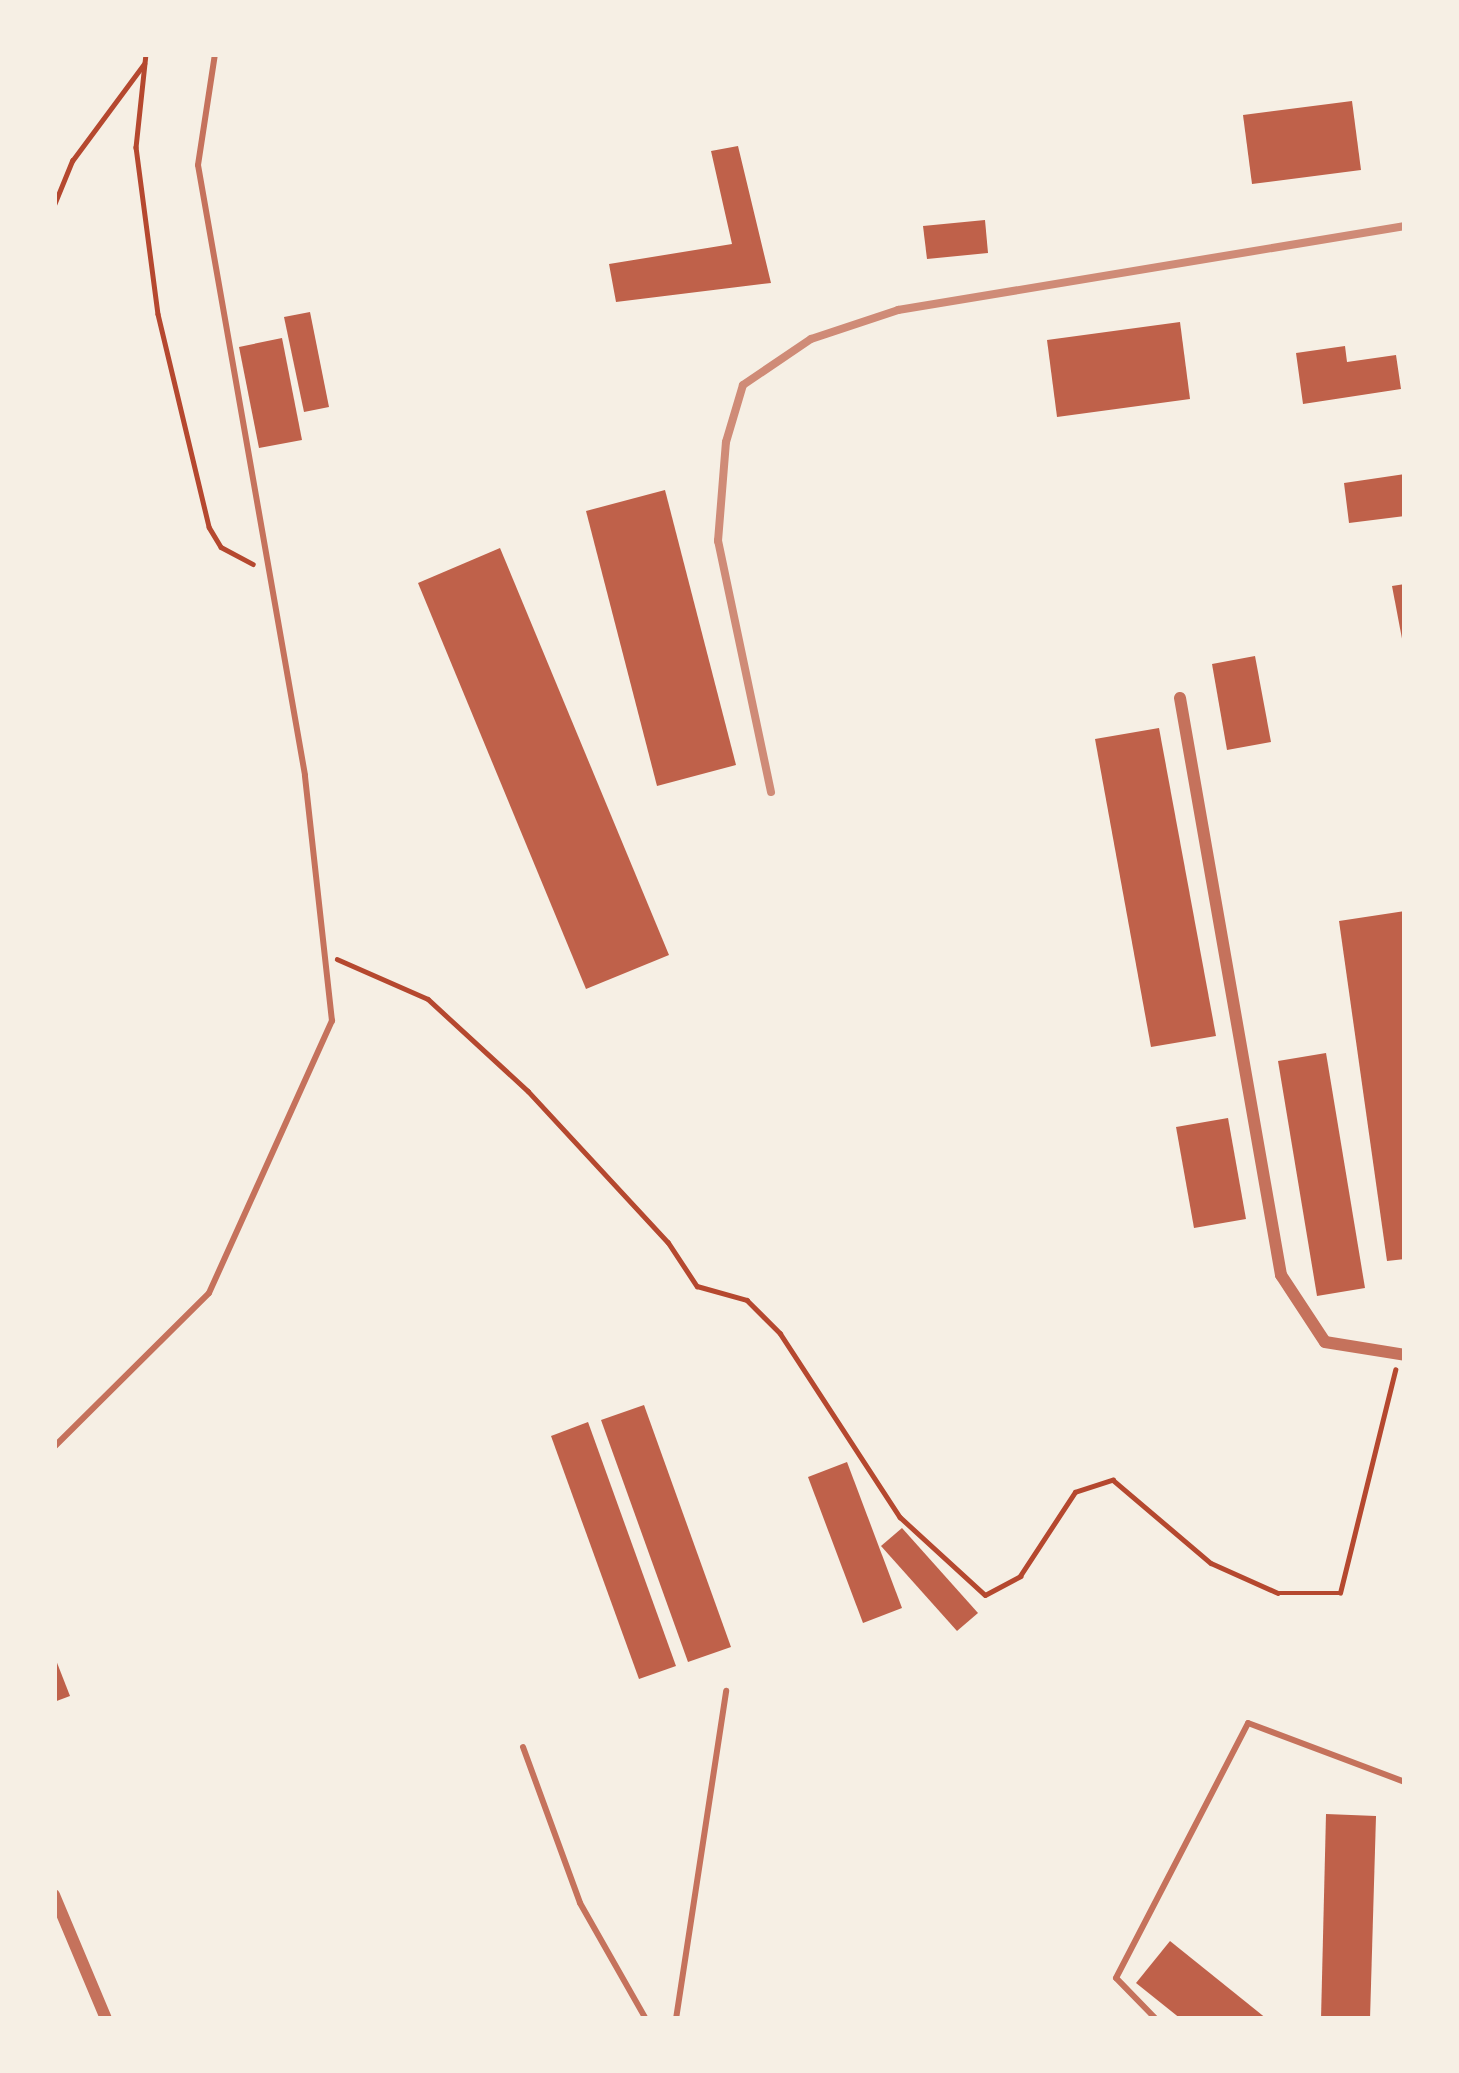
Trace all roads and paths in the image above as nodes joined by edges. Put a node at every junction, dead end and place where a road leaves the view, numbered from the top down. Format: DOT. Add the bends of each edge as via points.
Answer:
graph roads {
  1 [pos="215,54"];
  2 [pos="145,58"];
  3 [pos="54,205"];
  4 [pos="270,571"];
  5 [pos="1180,698"];
  6 [pos="325,956"];
  7 [pos="1403,1355"];
  8 [pos="54,1447"];
  9 [pos="727,1691"];
  10 [pos="523,1747"];
  11 [pos="1405,1782"];
  12 [pos="54,1895"];
  13 [pos="106,2019"];
  14 [pos="646,2019"];
  15 [pos="676,2019"];
  16 [pos="1156,2019"];
  1 -- 4 [label="lane" via="198,165"];
  2 -- 3 [label="path" via="72,161"];
  2 -- 4 [label="path" via="136,147 142,206 196,480 221,547"];
  4 -- 6 [label="lane"];
  5 -- 7 [label="street" via="1281,1275 1325,1342"];
  6 -- 7 [label="path" via="428,999 490,1051 668,1242 697,1286 747,1300 780,1333 900,1517 985,1595 1020,1576 1075,1492 1113,1480 1211,1563 1278,1593 1340,1593"];
  6 -- 8 [label="lane" via="332,1021 209,1293"];
  9 -- 15 [label="lane"];
  10 -- 14 [label="lane" via="580,1904"];
  11 -- 16 [label="lane" via="1248,1723 1116,1978"];
  12 -- 13 [label="street"];
}
